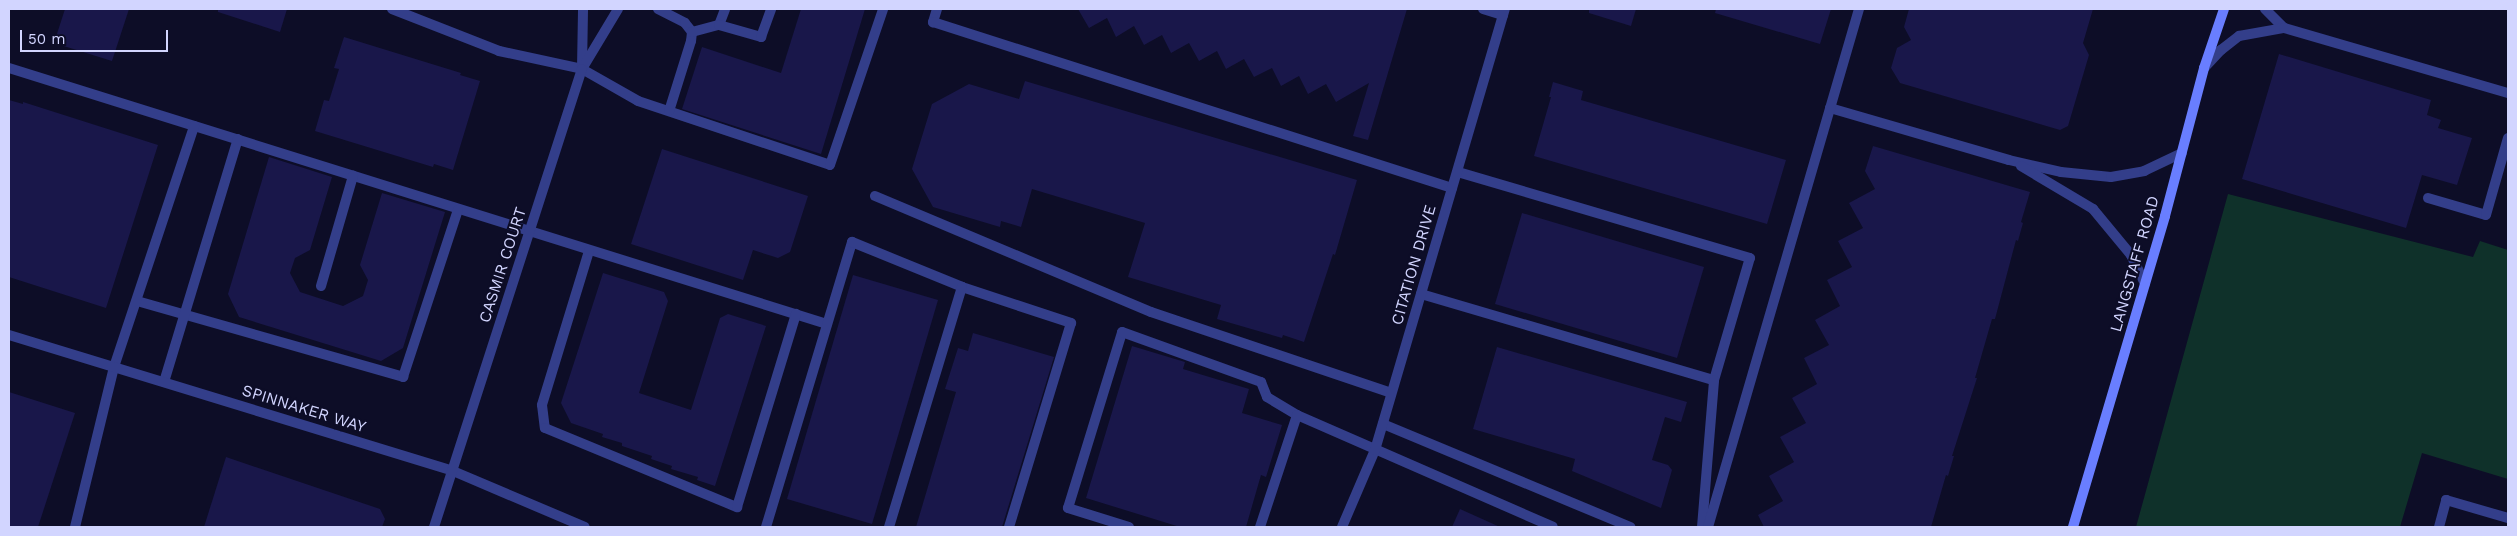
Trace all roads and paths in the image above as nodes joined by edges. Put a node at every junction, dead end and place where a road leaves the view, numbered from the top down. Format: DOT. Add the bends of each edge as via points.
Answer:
graph roads {
  1 [pos="392,9"];
  2 [pos="583,9"];
  3 [pos="618,9"];
  4 [pos="658,9"];
  5 [pos="725,9"];
  6 [pos="770,9"];
  7 [pos="883,9"];
  8 [pos="937,9"];
  9 [pos="1483,9"];
  10 [pos="1859,9"];
  11 [pos="2224,9"];
  12 [pos="2265,9"];
  13 [pos="1504,12"];
  14 [pos="718,25"];
  15 [pos="2284,28"];
  16 [pos="692,32"];
  17 [pos="9,68"];
  18 [pos="2204,68"];
  19 [pos="582,69"];
  20 [pos="2508,93"];
  21 [pos="1830,108"];
  22 [pos="669,111"];
  23 [pos="194,126"];
  24 [pos="2508,138"];
  25 [pos="238,139"];
  26 [pos="2182,154"];
  27 [pos="2009,160"];
  28 [pos="1457,172"];
  29 [pos="353,176"];
  30 [pos="1452,188"];
  31 [pos="875,196"];
  32 [pos="2428,198"];
  33 [pos="458,210"];
  34 [pos="529,233"];
  35 [pos="589,251"];
  36 [pos="2145,284"];
  37 [pos="322,286"];
  38 [pos="962,287"];
  39 [pos="1421,294"];
  40 [pos="137,301"];
  41 [pos="796,314"];
  42 [pos="184,316"];
  43 [pos="827,324"];
  44 [pos="9,335"];
  45 [pos="114,367"];
  46 [pos="1714,380"];
  47 [pos="164,382"];
  48 [pos="1392,393"];
  49 [pos="1297,416"];
  50 [pos="1383,424"];
  51 [pos="1375,450"];
  52 [pos="453,471"];
  53 [pos="2508,518"];
  54 [pos="75,527"];
  55 [pos="434,527"];
  56 [pos="584,527"];
  57 [pos="766,527"];
  58 [pos="889,527"];
  59 [pos="1009,527"];
  60 [pos="1129,527"];
  61 [pos="1260,527"];
  62 [pos="1342,527"];
  63 [pos="1553,527"];
  64 [pos="1630,527"];
  65 [pos="1702,527"];
  66 [pos="1708,527"];
  67 [pos="2073,527"];
  68 [pos="2439,527"];
  1 -- 19 [label="street" via="499,51"];
  2 -- 19 [label="street"];
  3 -- 19 [label="street"];
  4 -- 16 [label="street" via="685,23"];
  5 -- 14 [label="street"];
  6 -- 14 [label="street" via="761,37"];
  7 -- 22 [label="street" via="830,165"];
  8 -- 30 [label="street" via="933,22"];
  9 -- 13 [label="street"];
  10 -- 21 [label="street"];
  11 -- 18 [label="main road, LANGSTAFF ROAD"];
  12 -- 15 [label="street"];
  13 -- 28 [label="street, CITATION DRIVE"];
  14 -- 16 [label="street"];
  15 -- 18 [label="street" via="2239,36"];
  15 -- 20 [label="street"];
  16 -- 22 [label="street"];
  17 -- 23 [label="street"];
  18 -- 26 [label="main road, LANGSTAFF ROAD"];
  19 -- 22 [label="street" via="638,101"];
  19 -- 34 [label="street, CASMIR COURT"];
  21 -- 27 [label="street"];
  21 -- 66 [label="street"];
  23 -- 25 [label="street"];
  23 -- 40 [label="street"];
  24 -- 32 [label="street" via="2486,215"];
  25 -- 29 [label="street"];
  25 -- 42 [label="street"];
  26 -- 27 [label="street" via="2144,171 2110,177 2061,172"];
  26 -- 36 [label="main road, LANGSTAFF ROAD"];
  27 -- 36 [label="street" via="2094,209 2131,255"];
  28 -- 30 [label="street, CITATION DRIVE"];
  28 -- 46 [label="street" via="1750,258"];
  29 -- 33 [label="street"];
  29 -- 37 [label="street"];
  30 -- 39 [label="street, CITATION DRIVE"];
  31 -- 48 [label="street" via="1150,312"];
  33 -- 34 [label="street"];
  33 -- 42 [label="street" via="403,377"];
  34 -- 35 [label="street"];
  34 -- 52 [label="street, CASMIR COURT"];
  35 -- 41 [label="street"];
  35 -- 41 [label="street" via="542,405 545,428 737,507"];
  36 -- 67 [label="main road, LANGSTAFF ROAD"];
  38 -- 43 [label="street" via="852,242"];
  38 -- 58 [label="street"];
  38 -- 59 [label="street" via="1072,323"];
  39 -- 46 [label="street"];
  39 -- 48 [label="street, CITATION DRIVE"];
  40 -- 42 [label="street"];
  40 -- 45 [label="street"];
  41 -- 43 [label="street"];
  42 -- 47 [label="street"];
  43 -- 57 [label="street"];
  44 -- 45 [label="street, SPINNAKER WAY"];
  45 -- 47 [label="street, SPINNAKER WAY"];
  45 -- 54 [label="street"];
  46 -- 65 [label="street"];
  47 -- 52 [label="street, SPINNAKER WAY"];
  48 -- 50 [label="street, CITATION DRIVE"];
  49 -- 51 [label="street"];
  49 -- 60 [label="street" via="1267,396 1261,382 1122,332 1068,508"];
  49 -- 61 [label="street"];
  50 -- 51 [label="street, CITATION DRIVE"];
  50 -- 64 [label="street"];
  51 -- 62 [label="street, CITATION DRIVE"];
  51 -- 63 [label="street"];
  52 -- 55 [label="street, CASMIR COURT"];
  52 -- 56 [label="street, SPINNAKER WAY"];
  53 -- 68 [label="street" via="2446,500"];
}
